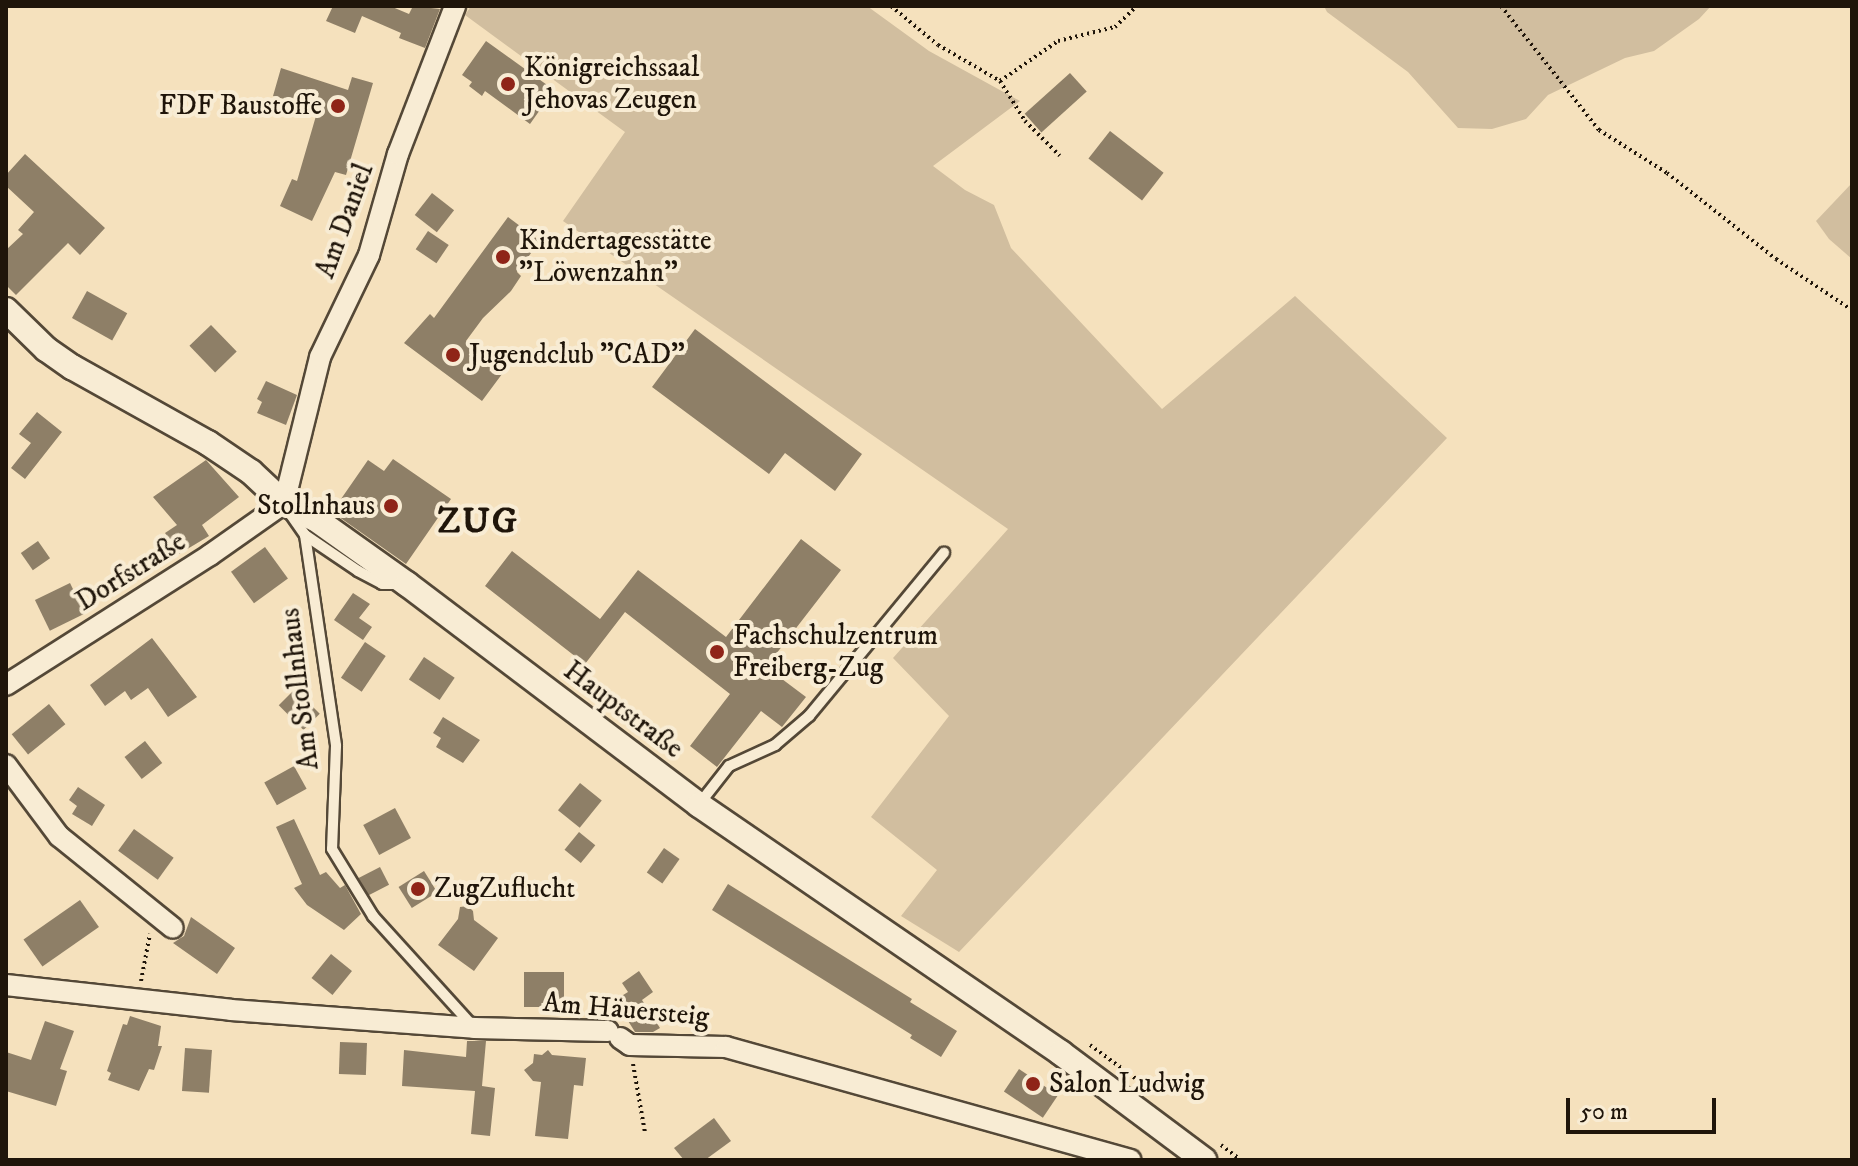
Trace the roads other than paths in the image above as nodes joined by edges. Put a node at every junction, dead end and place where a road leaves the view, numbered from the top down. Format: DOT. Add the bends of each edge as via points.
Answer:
graph roads {
  1 [pos="455,6"];
  2 [pos="6,310"];
  3 [pos="284,503"];
  4 [pos="305,535"];
  5 [pos="944,553"];
  6 [pos="407,584"];
  7 [pos="6,685"];
  8 [pos="6,765"];
  9 [pos="699,805"];
  10 [pos="173,928"];
  11 [pos="6,985"];
  12 [pos="474,1028"];
  13 [pos="1131,1160"];
  14 [pos="1204,1160"];
  1 -- 3 [label="street, Am Daniel" via="398,154 369,255 320,357"];
  2 -- 3 [label="street, Hauptstraße" via="46,349 208,443"];
  3 -- 4 [label="lane"];
  3 -- 6 [label="street, Hauptstraße"];
  3 -- 7 [label="street, Dorfstraße"];
  4 -- 6 [label="lane" via="382,584"];
  4 -- 12 [label="lane, Am Stollnhaus" via="336,746 332,849 373,916"];
  5 -- 9 [label="lane" via="809,716 775,745 729,766"];
  6 -- 9 [label="street, Hauptstraße"];
  8 -- 10 [label="street" via="59,836"];
  9 -- 14 [label="street, Hauptstraße" via="1061,1053"];
  11 -- 12 [label="street, Am Häuersteig"];
  12 -- 13 [label="street, Am Häuersteig" via="726,1047"];
}
